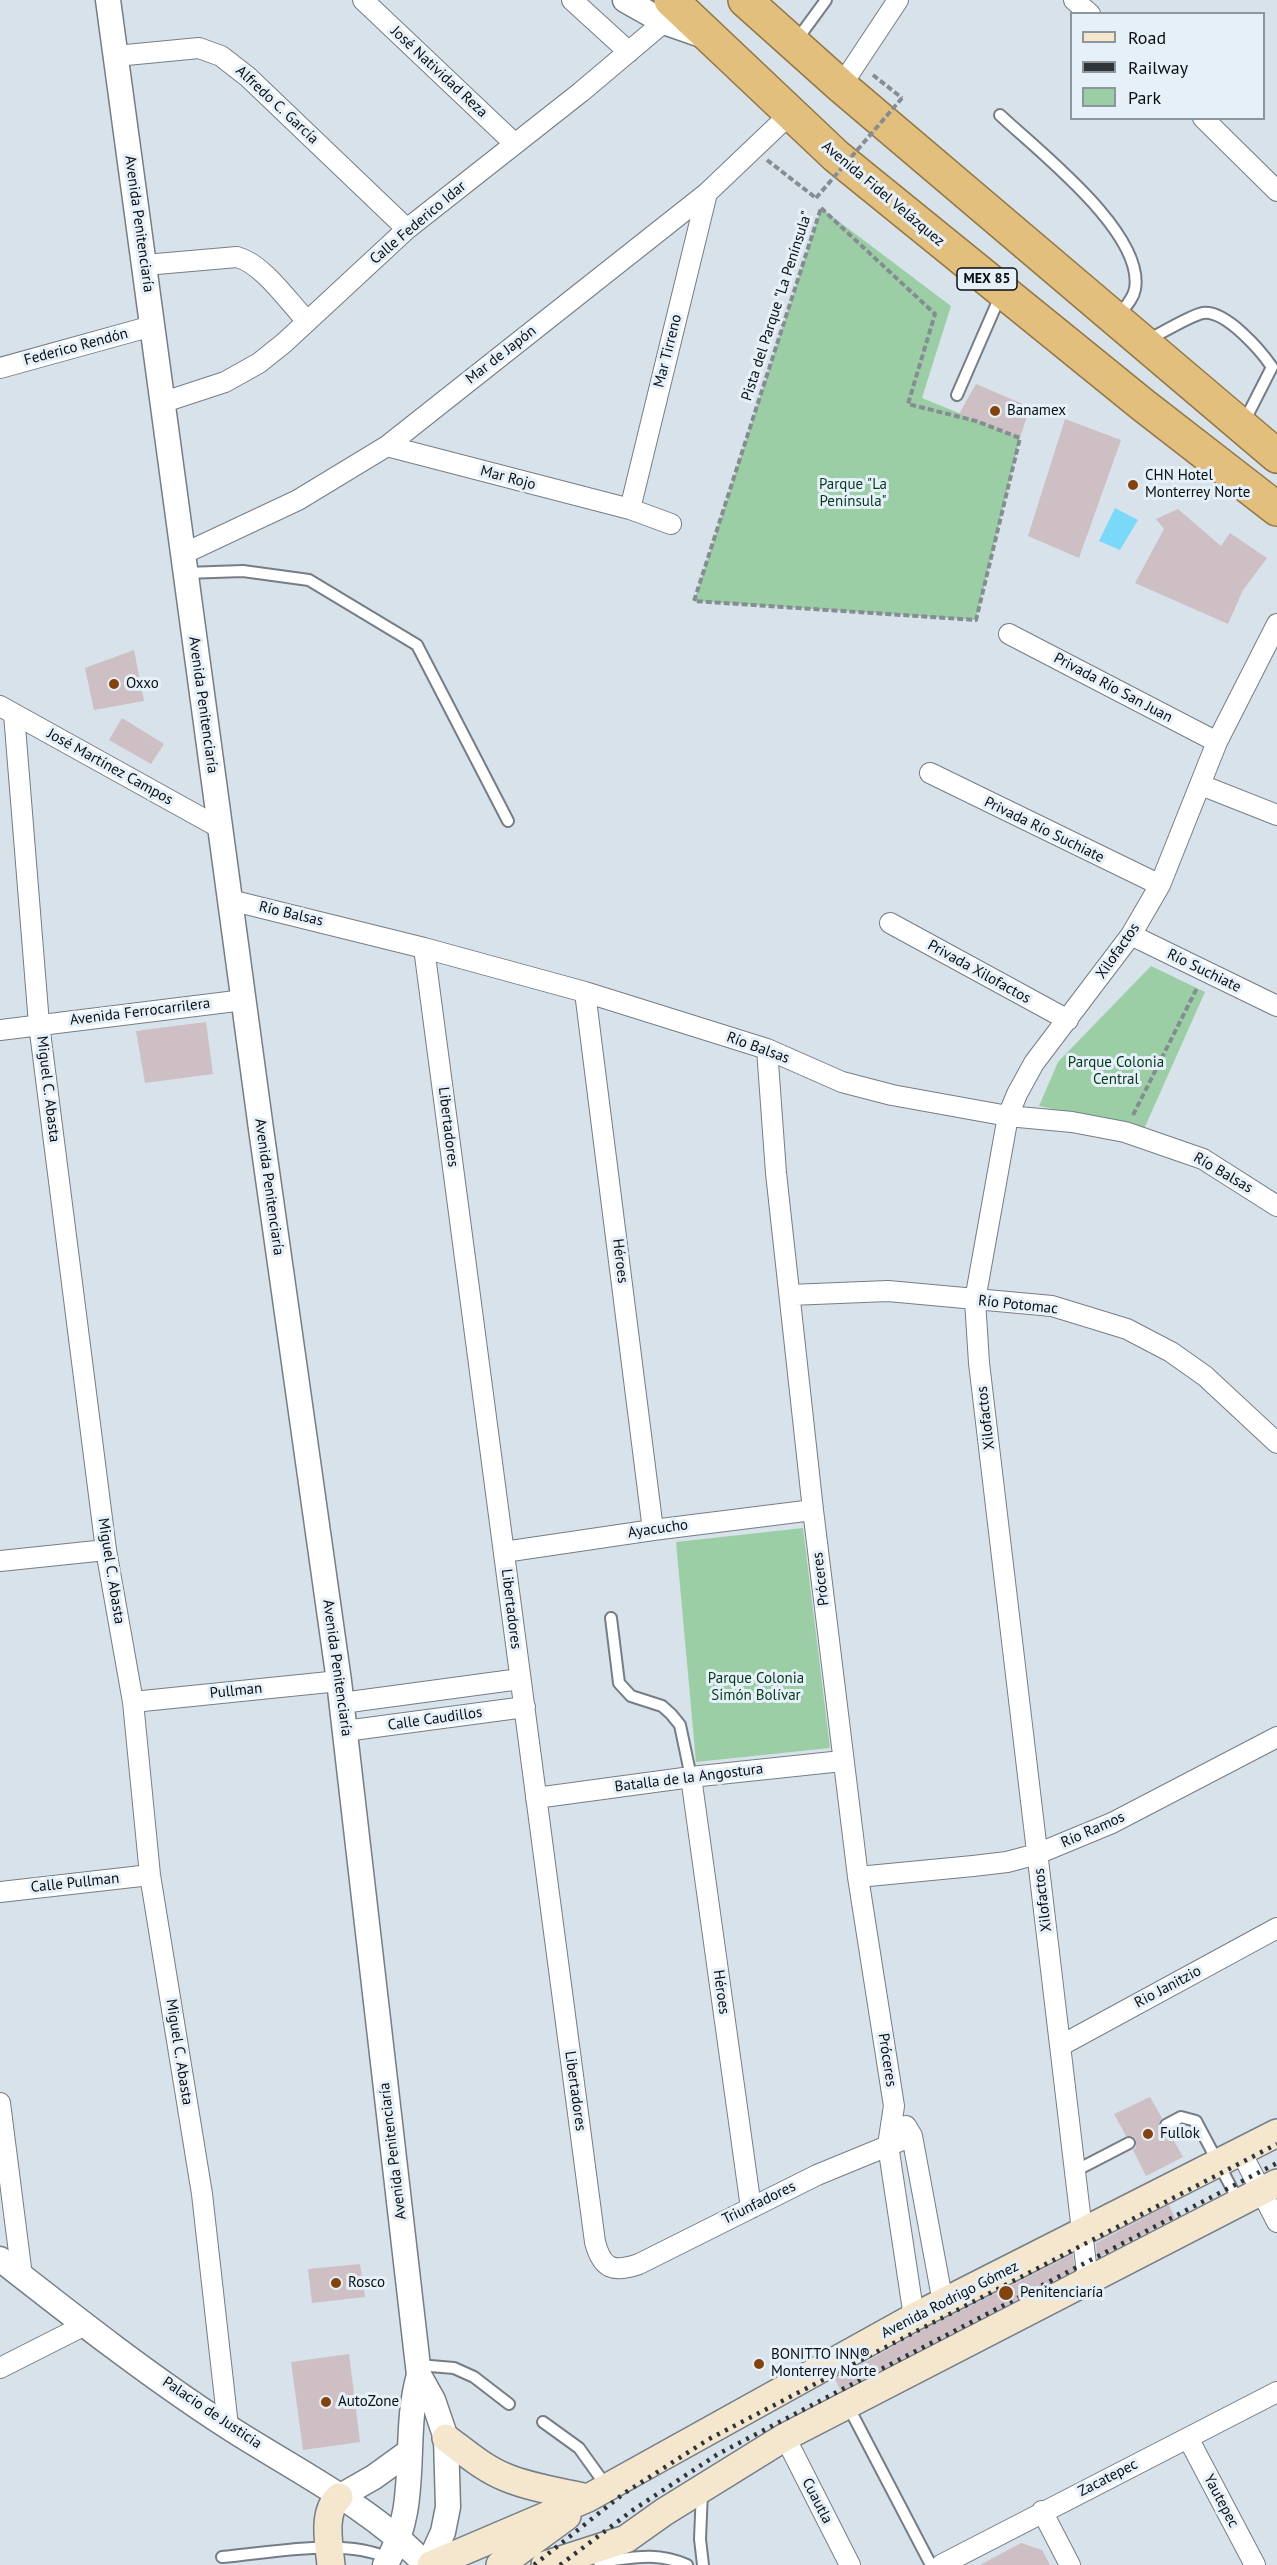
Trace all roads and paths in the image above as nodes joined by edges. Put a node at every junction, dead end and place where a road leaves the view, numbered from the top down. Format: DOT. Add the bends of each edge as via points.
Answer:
graph roads {
  1 [pos="108,0"];
  2 [pos="363,0"];
  3 [pos="572,0"];
  4 [pos="625,0"];
  5 [pos="745,0"];
  6 [pos="826,0"];
  7 [pos="898,0"];
  8 [pos="1074,0"];
  9 [pos="667,11"];
  10 [pos="1088,12"];
  11 [pos="794,44"];
  12 [pos="629,52"];
  13 [pos="116,56"];
  14 [pos="854,78"];
  15 [pos="790,114"];
  16 [pos="1000,115"];
  17 [pos="1205,120"];
  18 [pos="515,144"];
  19 [pos="754,150"];
  20 [pos="1277,191"];
  21 [pos="707,193"];
  22 [pos="407,229"];
  23 [pos="145,265"];
  24 [pos="1002,291"];
  25 [pos="1116,318"];
  26 [pos="306,320"];
  27 [pos="152,327"];
  28 [pos="1143,342"];
  29 [pos="0,368"];
  30 [pos="957,395"];
  31 [pos="161,403"];
  32 [pos="1242,427"];
  33 [pos="387,446"];
  34 [pos="1277,456"];
  35 [pos="1277,508"];
  36 [pos="630,509"];
  37 [pos="672,524"];
  38 [pos="184,563"];
  39 [pos="976,620"];
  40 [pos="1277,624"];
  41 [pos="1009,634"];
  42 [pos="7,710"];
  43 [pos="1217,742"];
  44 [pos="930,773"];
  45 [pos="1202,785"];
  46 [pos="1277,814"];
  47 [pos="508,821"];
  48 [pos="220,828"];
  49 [pos="1160,885"];
  50 [pos="230,900"];
  51 [pos="890,923"];
  52 [pos="1131,935"];
  53 [pos="424,948"];
  54 [pos="1206,971"];
  55 [pos="585,992"];
  56 [pos="244,1000"];
  57 [pos="1277,1006"];
  58 [pos="1068,1020"];
  59 [pos="39,1024"];
  60 [pos="0,1030"];
  61 [pos="766,1049"];
  62 [pos="1008,1116"];
  63 [pos="1125,1131"];
  64 [pos="1277,1206"];
  65 [pos="790,1294"];
  66 [pos="975,1300"];
  67 [pos="1277,1443"];
  68 [pos="813,1510"];
  69 [pos="653,1530"];
  70 [pos="106,1550"];
  71 [pos="504,1552"];
  72 [pos="0,1561"];
  73 [pos="611,1618"];
  74 [pos="520,1679"];
  75 [pos="341,1692"];
  76 [pos="134,1702"];
  77 [pos="525,1707"];
  78 [pos="345,1731"];
  79 [pos="1277,1737"];
  80 [pos="842,1761"];
  81 [pos="691,1777"];
  82 [pos="536,1798"];
  83 [pos="1037,1854"];
  84 [pos="150,1875"];
  85 [pos="858,1877"];
  86 [pos="0,1892"];
  87 [pos="1277,1928"];
  88 [pos="1060,2046"];
  89 [pos="0,2103"];
  90 [pos="894,2106"];
  91 [pos="1166,2125"];
  92 [pos="1277,2133"];
  93 [pos="912,2136"];
  94 [pos="1129,2143"];
  95 [pos="888,2145"];
  96 [pos="1230,2157"];
  97 [pos="1075,2171"];
  98 [pos="1259,2192"];
  99 [pos="751,2208"];
  100 [pos="1277,2222"];
  101 [pos="1082,2232"];
  102 [pos="0,2259"];
  103 [pos="608,2266"];
  104 [pos="22,2276"];
  105 [pos="1088,2281"];
  106 [pos="943,2302"];
  107 [pos="915,2317"];
  108 [pos="85,2325"];
  109 [pos="0,2368"];
  110 [pos="418,2370"];
  111 [pos="1277,2392"];
  112 [pos="509,2404"];
  113 [pos="847,2405"];
  114 [pos="543,2422"];
  115 [pos="228,2426"];
  116 [pos="785,2437"];
  117 [pos="446,2438"];
  118 [pos="1188,2438"];
  119 [pos="410,2451"];
  120 [pos="702,2488"];
  121 [pos="598,2492"];
  122 [pos="339,2497"];
  123 [pos="1042,2511"];
  124 [pos="626,2539"];
  125 [pos="330,2556"];
  126 [pos="222,2557"];
  127 [pos="393,2557"];
  128 [pos="598,2563"];
  129 [pos="428,2565"];
  130 [pos="500,2565"];
  131 [pos="545,2565"];
  132 [pos="687,2565"];
  133 [pos="703,2565"];
  134 [pos="850,2565"];
  135 [pos="931,2565"];
  136 [pos="940,2565"];
  137 [pos="1070,2565"];
  138 [pos="1255,2565"];
  1 -- 13 [label="street, Avenida Penitenciaría"];
  2 -- 18 [label="street, José Natividad Reza"];
  3 -- 12 [label="street"];
  4 -- 9 [label="street"];
  5 -- 11 [label="highway"];
  6 -- 11 [label="lane"];
  7 -- 14 [label="street"];
  8 -- 10 [label="street"];
  9 -- 12 [label="street, Calle Federico Idar"];
  9 -- 15 [label="highway, Avenida Fidel Velázquez / MEX 85" via="708,37"];
  11 -- 14 [label="highway"];
  12 -- 18 [label="street, Calle Federico Idar"];
  13 -- 22 [label="street, Alfredo C. García" via="199,48 221,56 248,77"];
  13 -- 23 [label="street, Avenida Penitenciaría"];
  14 -- 19 [label="path, bridge" via="902,98 816,198"];
  14 -- 25 [label="highway"];
  15 -- 19 [label="street, Mar de Japón"];
  15 -- 24 [label="highway, Avenida Fidel Velázquez / MEX 85" via="845,164"];
  16 -- 25 [label="lane" via="1096,205 1119,233 1136,279 1134,294"];
  17 -- 20 [label="street"];
  18 -- 22 [label="street, Calle Federico Idar"];
  19 -- 21 [label="street, Mar de Japón"];
  21 -- 33 [label="street, Mar de Japón"];
  21 -- 36 [label="street, Mar Tirreno"];
  22 -- 26 [label="street, Calle Federico Idar"];
  23 -- 26 [label="street" via="243,258 257,267"];
  23 -- 27 [label="street, Avenida Penitenciaría"];
  24 -- 30 [label="lane"];
  24 -- 35 [label="highway, Avenida Fidel Velázquez / MEX 85"];
  25 -- 28 [label="highway"];
  26 -- 31 [label="street, Calle Federico Idar" via="284,343 240,374"];
  27 -- 29 [label="street, Federico Rendón"];
  27 -- 31 [label="street, Avenida Penitenciaría"];
  28 -- 32 [label="highway"];
  28 -- 32 [label="lane" via="1204,313 1222,317 1260,350 1272,368"];
  31 -- 38 [label="street, Avenida Penitenciaría"];
  32 -- 34 [label="highway"];
  33 -- 36 [label="street, Mar Rojo"];
  33 -- 38 [label="street, Mar de Japón"];
  36 -- 37 [label="street, Mar Rojo"];
  38 -- 47 [label="lane" via="309,580 417,645"];
  38 -- 48 [label="street, Avenida Penitenciaría"];
  39 -- 39 [label="path, Pista del Parque \"La Península\"" via="1020,438 976,421 908,404 935,314 821,208 694,601"];
  40 -- 43 [label="street, Xilofactos"];
  41 -- 43 [label="street, Privada Río San Juan"];
  42 -- 48 [label="street, José Martínez Campos"];
  42 -- 59 [label="street, Miguel C. Abasta"];
  43 -- 45 [label="street, Xilofactos"];
  44 -- 49 [label="street, Privada Río Suchiate"];
  45 -- 46 [label="street"];
  45 -- 49 [label="street, Xilofactos"];
  48 -- 50 [label="street, Avenida Penitenciaría"];
  49 -- 52 [label="street, Xilofactos"];
  50 -- 53 [label="street, Río Balsas"];
  50 -- 56 [label="street, Avenida Penitenciaría"];
  51 -- 58 [label="street, Privada Xilofactos"];
  52 -- 54 [label="street, Río Suchiate"];
  52 -- 58 [label="street, Xilofactos"];
  53 -- 55 [label="street, Río Balsas"];
  53 -- 71 [label="street, Libertadores"];
  54 -- 57 [label="street, Río Suchiate"];
  54 -- 63 [label="path"];
  55 -- 61 [label="street, Río Balsas"];
  55 -- 69 [label="street, Héroes"];
  56 -- 59 [label="street, Avenida Ferrocarrilera"];
  56 -- 75 [label="street, Avenida Penitenciaría"];
  58 -- 62 [label="street, Xilofactos" via="1034,1063"];
  59 -- 60 [label="street, Avenida Ferrocarrilera"];
  59 -- 70 [label="street, Miguel C. Abasta"];
  61 -- 62 [label="street, Río Balsas" via="843,1082"];
  61 -- 65 [label="street, Próceres"];
  62 -- 63 [label="street, Río Balsas"];
  62 -- 66 [label="street, Xilofactos"];
  63 -- 64 [label="street, Río Balsas" via="1203,1159"];
  65 -- 66 [label="street, Río Potomac" via="888,1291"];
  65 -- 68 [label="street, Próceres"];
  66 -- 67 [label="street, Río Potomac" via="1052,1306 1127,1329 1171,1352 1205,1376"];
  66 -- 83 [label="street, Xilofactos" via="979,1363"];
  68 -- 69 [label="street, Ayacucho"];
  68 -- 80 [label="street, Próceres"];
  69 -- 71 [label="street, Ayacucho"];
  70 -- 72 [label="street"];
  70 -- 76 [label="street, Miguel C. Abasta"];
  71 -- 74 [label="street, Libertadores"];
  73 -- 81 [label="lane" via="619,1683 631,1695 662,1706 680,1725"];
  74 -- 75 [label="street, Calle Caudillos"];
  74 -- 77 [label="street, Libertadores"];
  75 -- 76 [label="street, Pullman"];
  75 -- 78 [label="street, Avenida Penitenciaría"];
  76 -- 84 [label="street, Miguel C. Abasta"];
  77 -- 78 [label="street, Calle Caudillos"];
  77 -- 82 [label="street, Libertadores"];
  78 -- 110 [label="street, Avenida Penitenciaría"];
  79 -- 83 [label="street, Río Ramos" via="1112,1823"];
  80 -- 81 [label="street, Batalla de la Angostura"];
  80 -- 85 [label="street, Próceres"];
  81 -- 82 [label="street, Batalla de la Angostura"];
  81 -- 99 [label="street, Héroes"];
  82 -- 103 [label="street, Libertadores" via="595,2242 599,2258"];
  83 -- 85 [label="street, Río Ramos" via="1007,1862"];
  83 -- 88 [label="street, Xilofactos"];
  84 -- 86 [label="street, Calle Pullman"];
  84 -- 115 [label="street, Miguel C. Abasta" via="202,2194"];
  85 -- 90 [label="street, Próceres"];
  87 -- 88 [label="street, Rio Janitzio"];
  88 -- 97 [label="street, Xilofactos"];
  89 -- 104 [label="street"];
  90 -- 93 [label="street, Próceres"];
  90 -- 95 [label="street, Próceres"];
  91 -- 96 [label="lane" via="1181,2117 1196,2121"];
  92 -- 96 [label="main road, Avenida Rodrigo Gómez"];
  93 -- 95 [label="street, Triunfadores"];
  93 -- 106 [label="street, Próceres"];
  94 -- 97 [label="lane"];
  95 -- 99 [label="street, Triunfadores"];
  95 -- 107 [label="street, Próceres"];
  96 -- 98 [label="street"];
  96 -- 101 [label="main road, Avenida Rodrigo Gómez"];
  97 -- 101 [label="street, Xilofactos"];
  98 -- 100 [label="street"];
  98 -- 105 [label="main road"];
  99 -- 103 [label="street, Triunfadores" via="639,2264 625,2268"];
  101 -- 105 [label="street, Xilofactos"];
  101 -- 106 [label="main road, Avenida Rodrigo Gómez"];
  102 -- 104 [label="street, Palacio de Justicia"];
  104 -- 108 [label="street, Palacio de Justicia"];
  105 -- 113 [label="main road"];
  106 -- 107 [label="main road, Avenida Rodrigo Gómez"];
  107 -- 121 [label="main road, Avenida Rodrigo Gómez"];
  108 -- 109 [label="street"];
  108 -- 115 [label="street, Palacio de Justicia"];
  110 -- 112 [label="lane" via="454,2368 474,2377"];
  110 -- 117 [label="street, Avenida Penitenciaría"];
  110 -- 119 [label="street, Avenida Penitenciaría"];
  111 -- 118 [label="street, Zacatepec"];
  113 -- 116 [label="main road"];
  113 -- 135 [label="lane"];
  114 -- 121 [label="lane" via="579,2448"];
  115 -- 122 [label="street, Palacio de Justicia"];
  116 -- 120 [label="main road"];
  116 -- 134 [label="street, Cuautla"];
  117 -- 121 [label="main road" via="505,2477 525,2484"];
  117 -- 129 [label="street, Avenida Penitenciaría" via="448,2507 443,2532"];
  118 -- 123 [label="street, Zacatepec"];
  118 -- 138 [label="street, Yautepec"];
  119 -- 122 [label="street"];
  119 -- 127 [label="street, Avenida Penitenciaría" via="409,2488"];
  120 -- 124 [label="main road"];
  120 -- 133 [label="lane"];
  121 -- 129 [label="main road, Avenida Rodrigo Gómez"];
  121 -- 130 [label="main road"];
  122 -- 125 [label="main road" via="329,2515"];
  122 -- 127 [label="street, Palacio de Justicia"];
  123 -- 136 [label="street, Zacatepec"];
  123 -- 137 [label="street"];
  124 -- 128 [label="main road"];
  124 -- 131 [label="main road"];
  125 -- 126 [label="lane"];
  125 -- 127 [label="lane" via="359,2548"];
  127 -- 129 [label="street, Palacio de Justicia"];
  128 -- 132 [label="lane" via="654,2555"];
}
